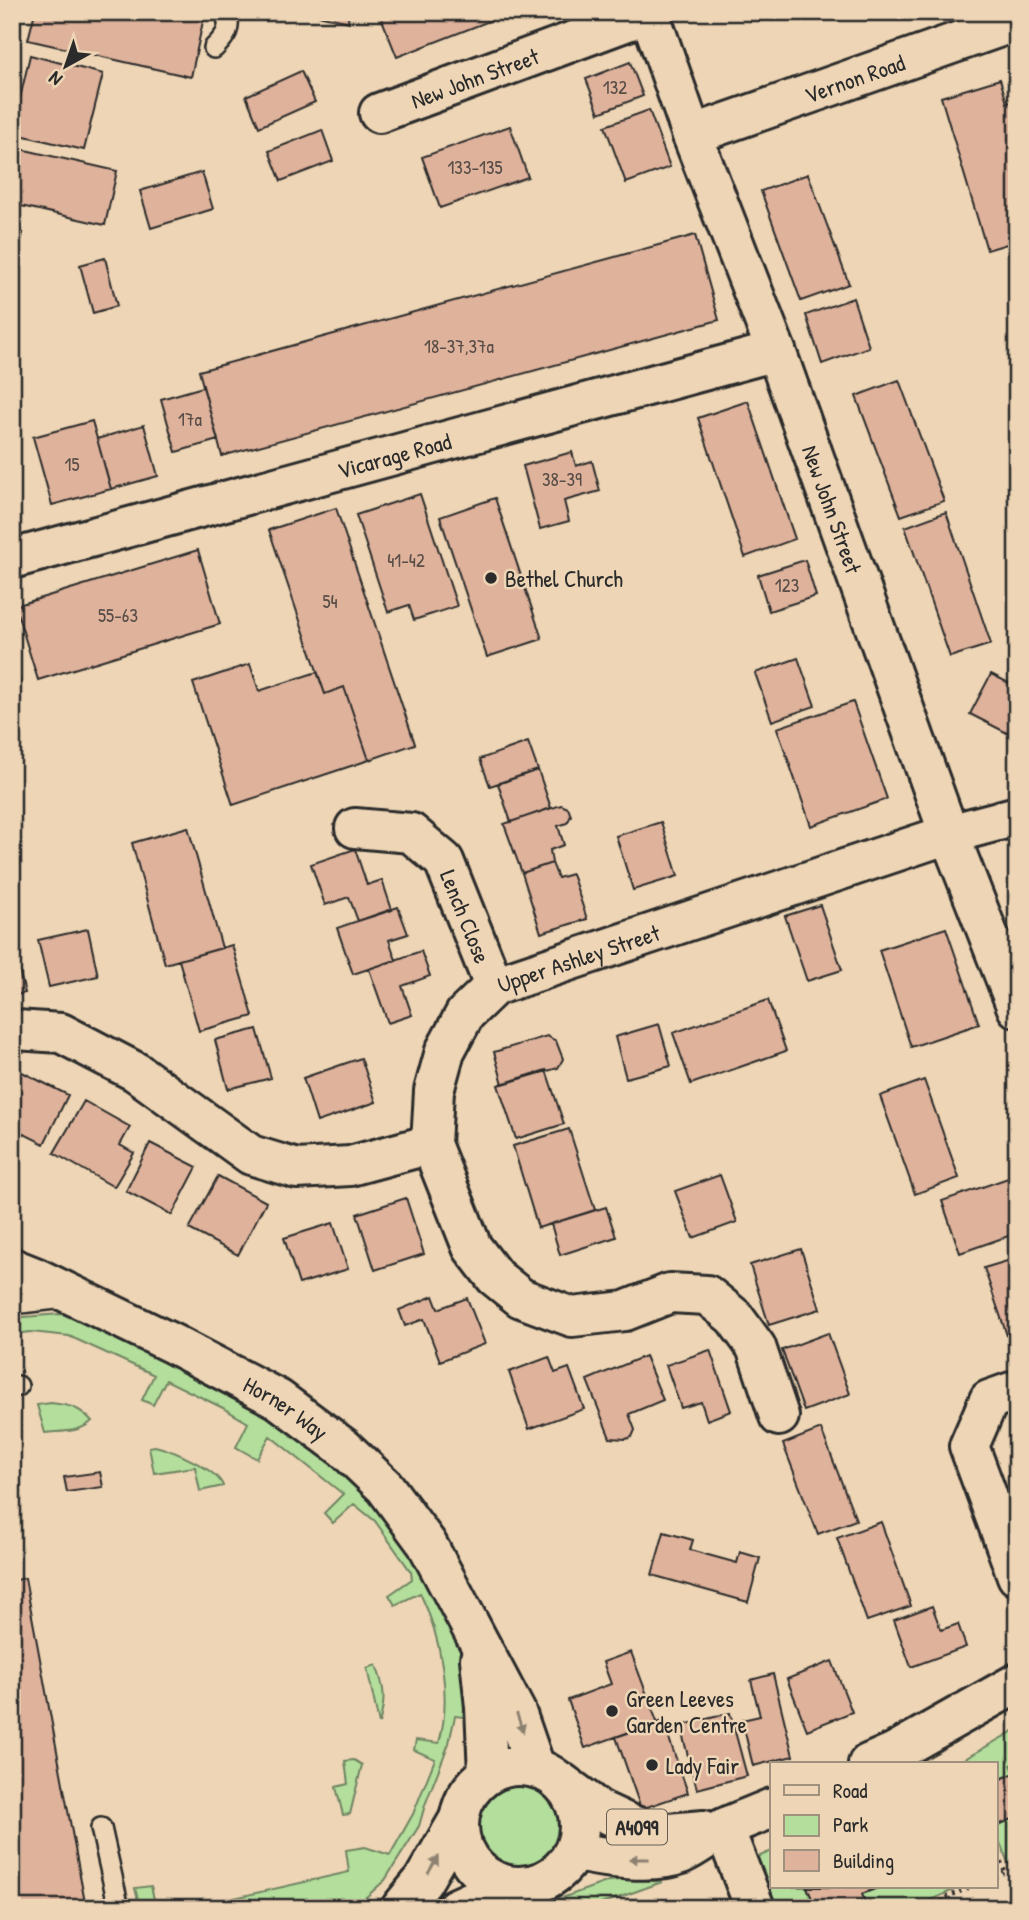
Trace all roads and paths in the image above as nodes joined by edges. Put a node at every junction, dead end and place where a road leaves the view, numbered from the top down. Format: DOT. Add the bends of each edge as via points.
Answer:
graph roads {
  1 [pos="225,12"];
  2 [pos="649,12"];
  3 [pos="1017,21"];
  4 [pos="214,48"];
  5 [pos="379,113"];
  6 [pos="692,135"];
  7 [pos="776,351"];
  8 [pos="12,559"];
  9 [pos="1017,816"];
  10 [pos="355,828"];
  11 [pos="949,834"];
  12 [pos="494,986"];
  13 [pos="1017,1008"];
  14 [pos="12,1032"];
  15 [pos="431,1144"];
  16 [pos="12,1268"];
  17 [pos="73,1297"];
  18 [pos="12,1304"];
  19 [pos="1017,1390"];
  20 [pos="779,1416"];
  21 [pos="1017,1576"];
  22 [pos="478,1640"];
  23 [pos="1017,1683"];
  24 [pos="873,1762"];
  25 [pos="488,1774"];
  26 [pos="548,1775"];
  27 [pos="770,1809"];
  28 [pos="459,1819"];
  29 [pos="101,1828"];
  30 [pos="724,1828"];
  31 [pos="574,1851"];
  32 [pos="998,1854"];
  33 [pos="1017,1868"];
  34 [pos="1005,1872"];
  35 [pos="998,1875"];
  36 [pos="507,1885"];
  37 [pos="969,1888"];
  38 [pos="119,1908"];
  39 [pos="401,1908"];
  40 [pos="456,1908"];
  41 [pos="755,1908"];
  42 [pos="944,1908"];
  1 -- 4 [label="lane" via="226,37"];
  2 -- 5 [label="street, New John Street"];
  2 -- 6 [label="street, New John Street"];
  3 -- 6 [label="street, Vernon Road"];
  6 -- 7 [label="street, New John Street"];
  7 -- 8 [label="street, Vicarage Road"];
  7 -- 11 [label="street, New John Street"];
  9 -- 11 [label="street, Upper Ashley Street"];
  10 -- 12 [label="street, Lench Close" via="411,833 444,861"];
  11 -- 12 [label="street, Upper Ashley Street"];
  11 -- 13 [label="street, New John Street"];
  12 -- 15 [label="street, Upper Ashley Street" via="465,1014 445,1051 434,1091"];
  14 -- 15 [label="street" via="61,1033 136,1072 251,1156 297,1169 350,1166"];
  15 -- 20 [label="street" via="472,1247 495,1277 521,1298 572,1317 625,1311 670,1293 706,1295 734,1317 756,1347"];
  16 -- 17 [label="street, Horner Way"];
  17 -- 18 [label="lane"];
  17 -- 22 [label="street, Horner Way" via="278,1399 344,1448 385,1487 427,1544"];
  19 -- 21 [label="street" via="989,1400 969,1446"];
  22 -- 25 [label="street, Horner Way"];
  22 -- 26 [label="street, Horner Way, one-way"];
  23 -- 24 [label="street"];
  25 -- 26 [label="street" via="512,1766"];
  25 -- 28 [label="street" via="464,1802"];
  26 -- 30 [label="street, A4099" via="599,1810 657,1834"];
  26 -- 31 [label="street" via="573,1799 578,1811 580,1827"];
  27 -- 30 [label="street, A4099"];
  28 -- 36 [label="street" via="465,1851 481,1872"];
  39 -- 28 [label="street, one-way" via="424,1881"];
  29 -- 38 [label="lane"];
  30 -- 31 [label="street, A4099, one-way" via="680,1855 661,1858"];
  30 -- 41 [label="street"];
  31 -- 36 [label="street" via="549,1878 528,1886"];
  32 -- 34 [label="path"];
  33 -- 34 [label="path"];
  34 -- 35 [label="path"];
  36 -- 40 [label="street"];
  37 -- 42 [label="path" via="942,1899"];
}
